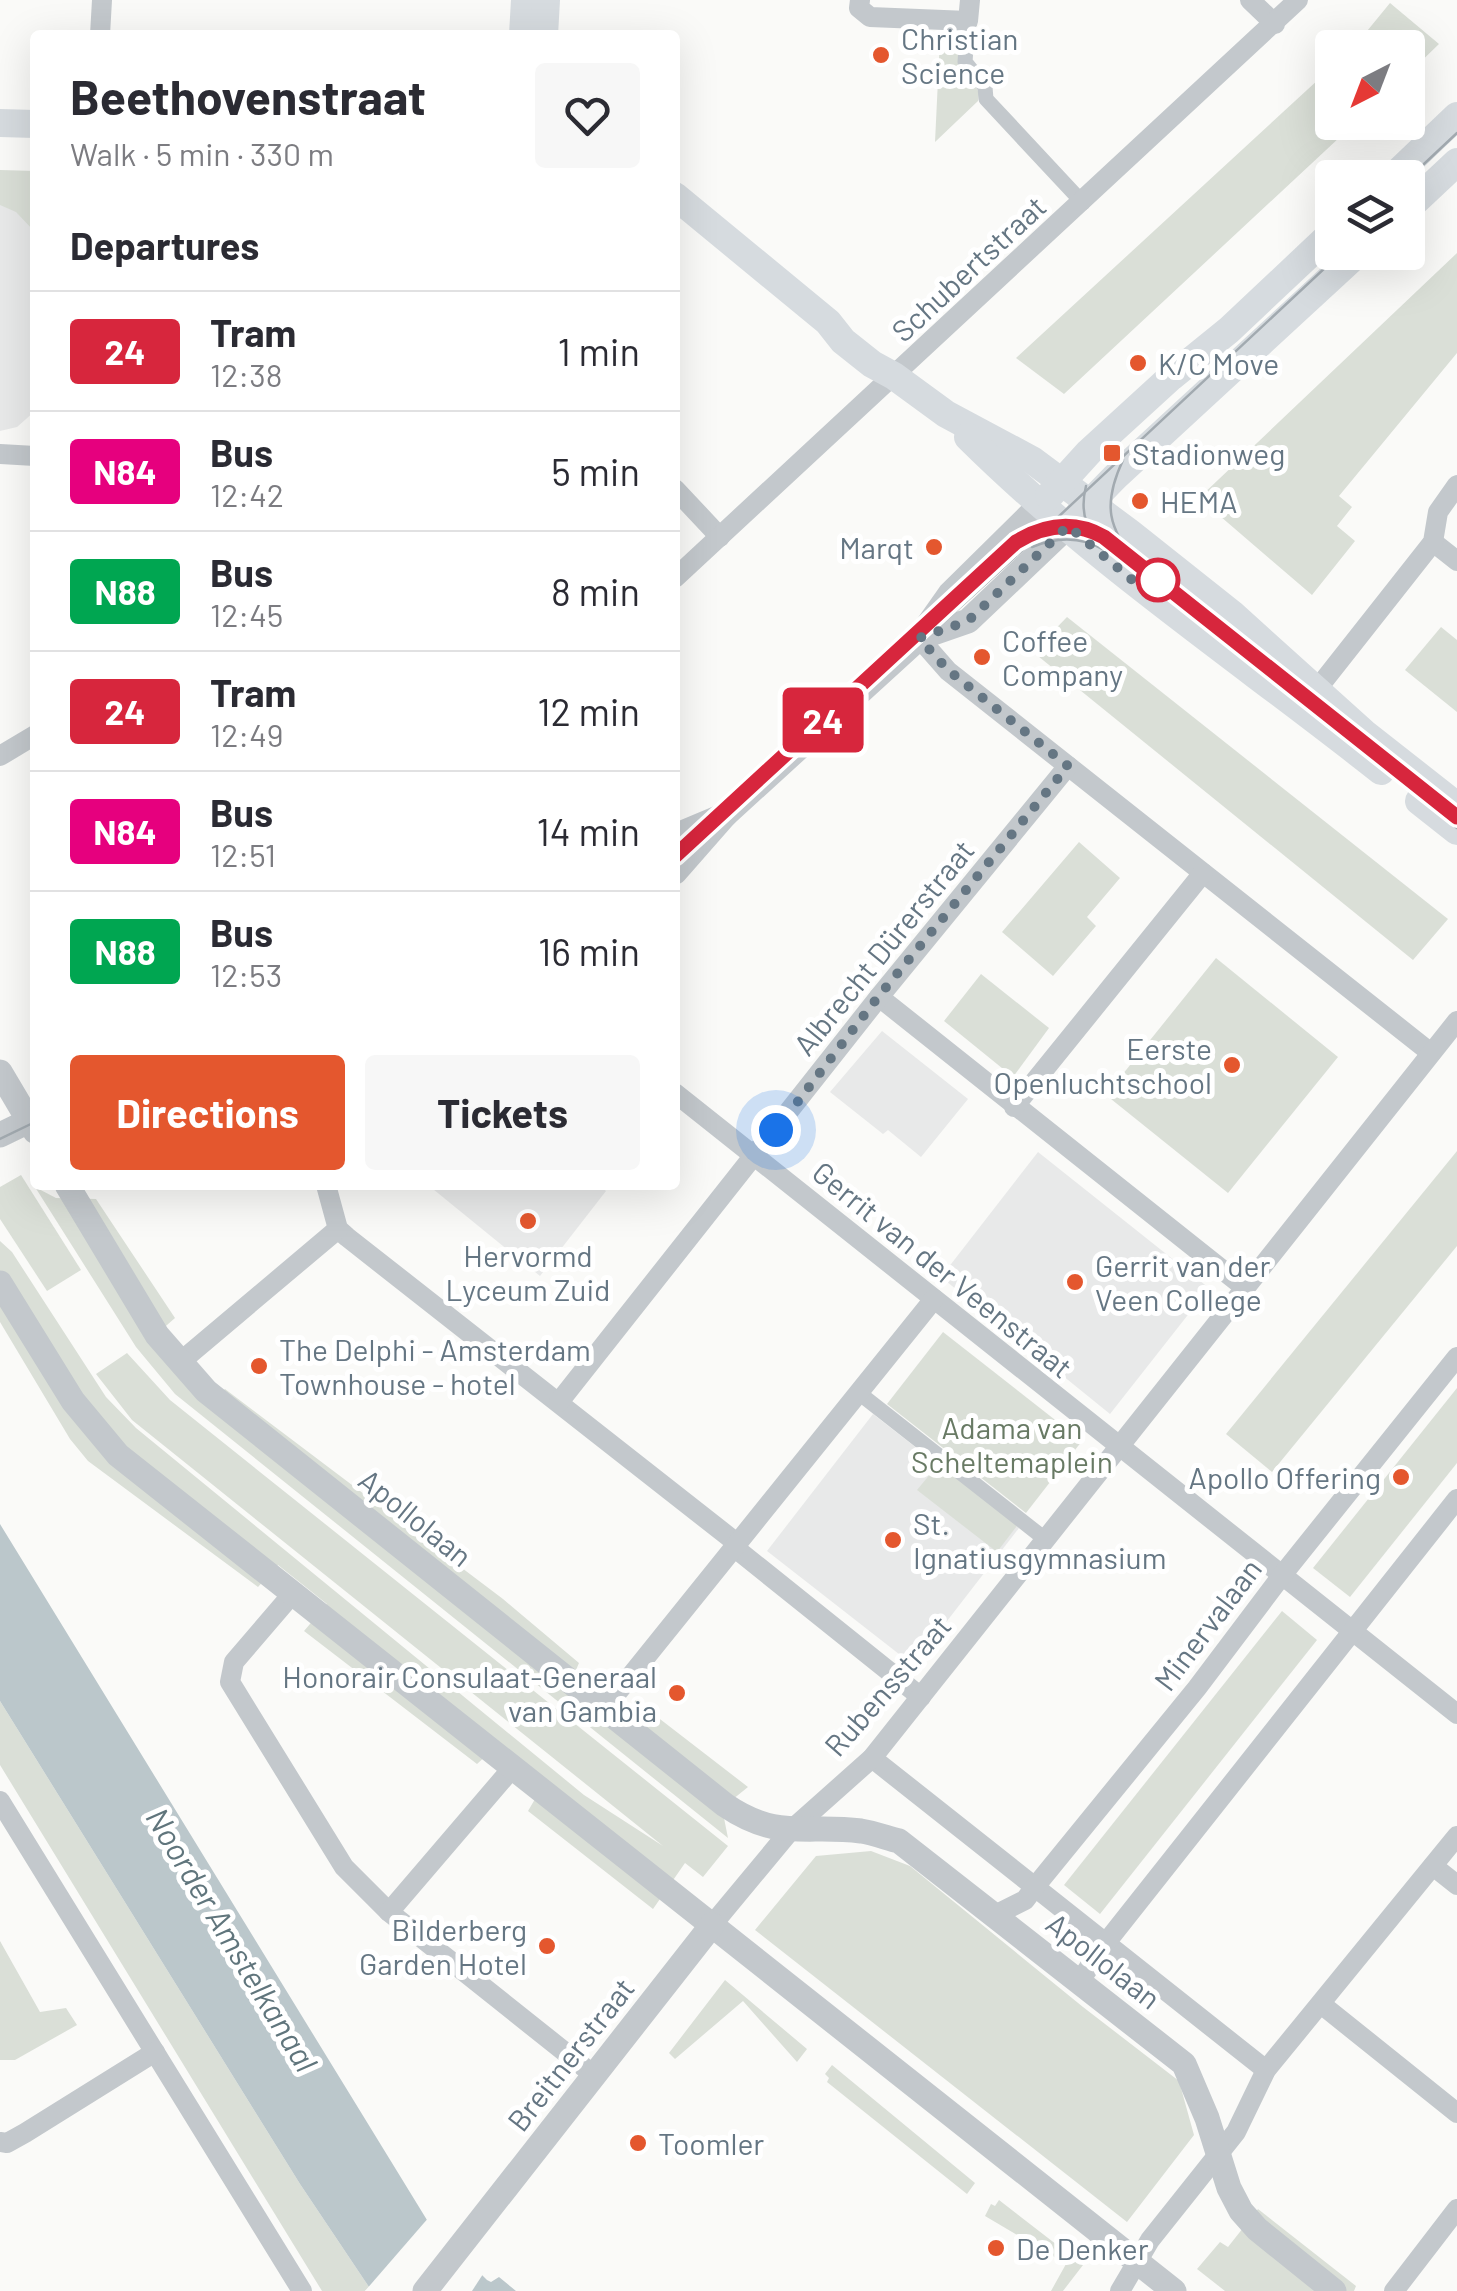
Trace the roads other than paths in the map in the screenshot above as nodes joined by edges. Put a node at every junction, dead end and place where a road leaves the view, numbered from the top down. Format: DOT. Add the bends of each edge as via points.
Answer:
graph roads {
  1 [pos="102,0"];
  2 [pos="525,0"];
  3 [pos="546,0"];
  4 [pos="860,0"];
  5 [pos="1250,0"];
  6 [pos="1298,0"];
  7 [pos="969,11"];
  8 [pos="1275,24"];
  9 [pos="100,30"];
  10 [pos="522,30"];
  11 [pos="544,30"];
  12 [pos="1457,116"];
  13 [pos="0,124"];
  14 [pos="30,124"];
  15 [pos="1411,160"];
  16 [pos="1457,162"];
  17 [pos="1425,192"];
  18 [pos="680,200"];
  19 [pos="1083,203"];
  20 [pos="1315,249"];
  21 [pos="1340,270"];
  22 [pos="894,376"];
  23 [pos="946,414"];
  24 [pos="0,454"];
  25 [pos="30,456"];
  26 [pos="1061,482"];
  27 [pos="1457,484"];
  28 [pos="680,494"];
  29 [pos="1090,503"];
  30 [pos="1041,504"];
  31 [pos="1068,526"];
  32 [pos="1457,535"];
  33 [pos="720,537"];
  34 [pos="1433,542"];
  35 [pos="1457,561"];
  36 [pos="680,573"];
  37 [pos="919,638"];
  38 [pos="1309,700"];
  39 [pos="30,738"];
  40 [pos="0,756"];
  41 [pos="1068,766"];
  42 [pos="1457,806"];
  43 [pos="725,816"];
  44 [pos="1457,831"];
  45 [pos="680,834"];
  46 [pos="680,866"];
  47 [pos="1203,873"];
  48 [pos="878,997"];
  49 [pos="1457,1021"];
  50 [pos="1431,1053"];
  51 [pos="0,1072"];
  52 [pos="680,1098"];
  53 [pos="1014,1107"];
  54 [pos="30,1118"];
  55 [pos="30,1124"];
  56 [pos="0,1135"];
  57 [pos="755,1157"];
  58 [pos="70,1190"];
  59 [pos="327,1190"];
  60 [pos="338,1229"];
  61 [pos="0,1284"];
  62 [pos="1244,1287"];
  63 [pos="934,1298"];
  64 [pos="1457,1357"];
  65 [pos="179,1363"];
  66 [pos="859,1392"];
  67 [pos="559,1402"];
  68 [pos="1118,1447"];
  69 [pos="1457,1499"];
  70 [pos="1045,1539"];
  71 [pos="737,1546"];
  72 [pos="1283,1574"];
  73 [pos="294,1592"];
  74 [pos="1352,1630"];
  75 [pos="921,1696"];
  76 [pos="604,1709"];
  77 [pos="1457,1714"];
  78 [pos="872,1758"];
  79 [pos="514,1766"];
  80 [pos="0,1801"];
  81 [pos="790,1831"];
  82 [pos="1457,1836"];
  83 [pos="1434,1866"];
  84 [pos="1457,1884"];
  85 [pos="1034,1888"];
  86 [pos="389,1912"];
  87 [pos="995,1916"];
  88 [pos="712,1925"];
  89 [pos="1105,1944"];
  90 [pos="1080,1982"];
  91 [pos="1320,2004"];
  92 [pos="155,2052"];
  93 [pos="1266,2070"];
  94 [pos="595,2076"];
  95 [pos="1457,2113"];
  96 [pos="0,2142"];
  97 [pos="1218,2156"];
  98 [pos="1457,2210"];
  99 [pos="1139,2263"];
  100 [pos="302,2291"];
  101 [pos="425,2291"];
  102 [pos="1120,2291"];
  103 [pos="1174,2291"];
  104 [pos="1334,2291"];
  105 [pos="1394,2291"];
  1 -- 9 [label="street"];
  2 -- 10 [label="main road"];
  3 -- 11 [label="main road"];
  4 -- 7 [label="street" via="870,17"];
  5 -- 8 [label="street"];
  6 -- 8 [label="street, Schubertstraat"];
  7 -- 19 [label="street" via="965,62 986,86 986,100"];
  8 -- 19 [label="street, Schubertstraat"];
  12 -- 15 [label="main road"];
  13 -- 14 [label="main road"];
  16 -- 17 [label="main road"];
  18 -- 22 [label="main road" via="828,322 880,353"];
  19 -- 22 [label="street, Schubertstraat"];
  20 -- 26 [label="main road"];
  21 -- 29 [label="main road"];
  22 -- 23 [label="main road"];
  22 -- 33 [label="street, Schubertstraat"];
  23 -- 26 [label="main road"];
  23 -- 30 [label="main road"];
  24 -- 25 [label="street"];
  26 -- 29 [label="main road"];
  26 -- 30 [label="main road"];
  27 -- 34 [label="street" via="1438,512"];
  28 -- 33 [label="street"];
  29 -- 31 [label="main road"];
  29 -- 38 [label="main road" via="1232,614"];
  30 -- 31 [label="main road"];
  30 -- 37 [label="street" via="950,594"];
  31 -- 37 [label="street" via="968,621"];
  31 -- 38 [label="main road" via="1214,646"];
  32 -- 34 [label="street"];
  33 -- 36 [label="street, Schubertstraat"];
  34 -- 35 [label="street"];
  34 -- 38 [label="street"];
  37 -- 41 [label="street" via="948,670"];
  37 -- 43 [label="street"];
  38 -- 42 [label="main road"];
  38 -- 44 [label="main road"];
  39 -- 40 [label="street"];
  41 -- 47 [label="street"];
  41 -- 48 [label="street, Albrecht Dürerstraat"];
  43 -- 45 [label="street"];
  43 -- 46 [label="street"];
  47 -- 50 [label="street"];
  47 -- 53 [label="street"];
  48 -- 53 [label="street"];
  48 -- 57 [label="street, Albrecht Dürerstraat"];
  49 -- 50 [label="street, Rubensstraat"];
  50 -- 62 [label="street, Rubensstraat"];
  51 -- 54 [label="street"];
  52 -- 57 [label="street, Gerrit van der Veenstraat"];
  53 -- 62 [label="street"];
  55 -- 56 [label="street"];
  57 -- 63 [label="street, Gerrit van der Veenstraat"];
  57 -- 67 [label="street, Albrecht Dürerstraat"];
  58 -- 65 [label="street, Apollolaan"];
  59 -- 60 [label="street"];
  60 -- 65 [label="street"];
  60 -- 67 [label="street"];
  61 -- 73 [label="street" via="72,1401 118,1455"];
  62 -- 68 [label="street, Rubensstraat"];
  63 -- 66 [label="street"];
  63 -- 68 [label="street, Gerrit van der Veenstraat"];
  64 -- 72 [label="street, Minervalaan"];
  65 -- 76 [label="street, Apollolaan" via="206,1392"];
  66 -- 70 [label="street"];
  66 -- 71 [label="street"];
  67 -- 71 [label="street"];
  68 -- 70 [label="street, Rubensstraat"];
  68 -- 72 [label="street, Gerrit van der Veenstraat"];
  69 -- 74 [label="street"];
  70 -- 75 [label="street, Rubensstraat"];
  71 -- 75 [label="street"];
  71 -- 76 [label="street"];
  72 -- 74 [label="street, Gerrit van der Veenstraat"];
  72 -- 85 [label="street, Minervalaan"];
  73 -- 79 [label="street"];
  73 -- 86 [label="street" via="234,1662 230,1682 344,1868"];
  74 -- 77 [label="street, Gerrit van der Veenstraat"];
  74 -- 89 [label="street"];
  75 -- 78 [label="street, Rubensstraat"];
  76 -- 81 [label="street, Apollolaan" via="744,1818"];
  78 -- 81 [label="street, Rubensstraat"];
  78 -- 85 [label="street, Apollolaan"];
  79 -- 86 [label="street"];
  79 -- 88 [label="street"];
  80 -- 92 [label="street"];
  81 -- 87 [label="street, Apollolaan" via="863,1831 899,1841"];
  81 -- 88 [label="street"];
  82 -- 83 [label="street"];
  83 -- 84 [label="street"];
  83 -- 91 [label="street"];
  85 -- 87 [label="street, Minervalaan"];
  85 -- 89 [label="street, Apollolaan"];
  86 -- 94 [label="street"];
  87 -- 90 [label="street, Apollolaan"];
  88 -- 94 [label="street, Breitnerstraat"];
  88 -- 99 [label="street"];
  89 -- 90 [label="street"];
  89 -- 93 [label="street, Apollolaan"];
  90 -- 97 [label="street, Apollolaan" via="1184,2064"];
  91 -- 93 [label="street"];
  91 -- 95 [label="street"];
  92 -- 96 [label="street" via="7,2144"];
  92 -- 100 [label="street"];
  93 -- 97 [label="street"];
  94 -- 101 [label="street, Breitnerstraat"];
  97 -- 99 [label="street"];
  97 -- 104 [label="street, Apollolaan" via="1247,2220"];
  98 -- 105 [label="street"];
  99 -- 102 [label="street"];
  99 -- 103 [label="street"];
}
